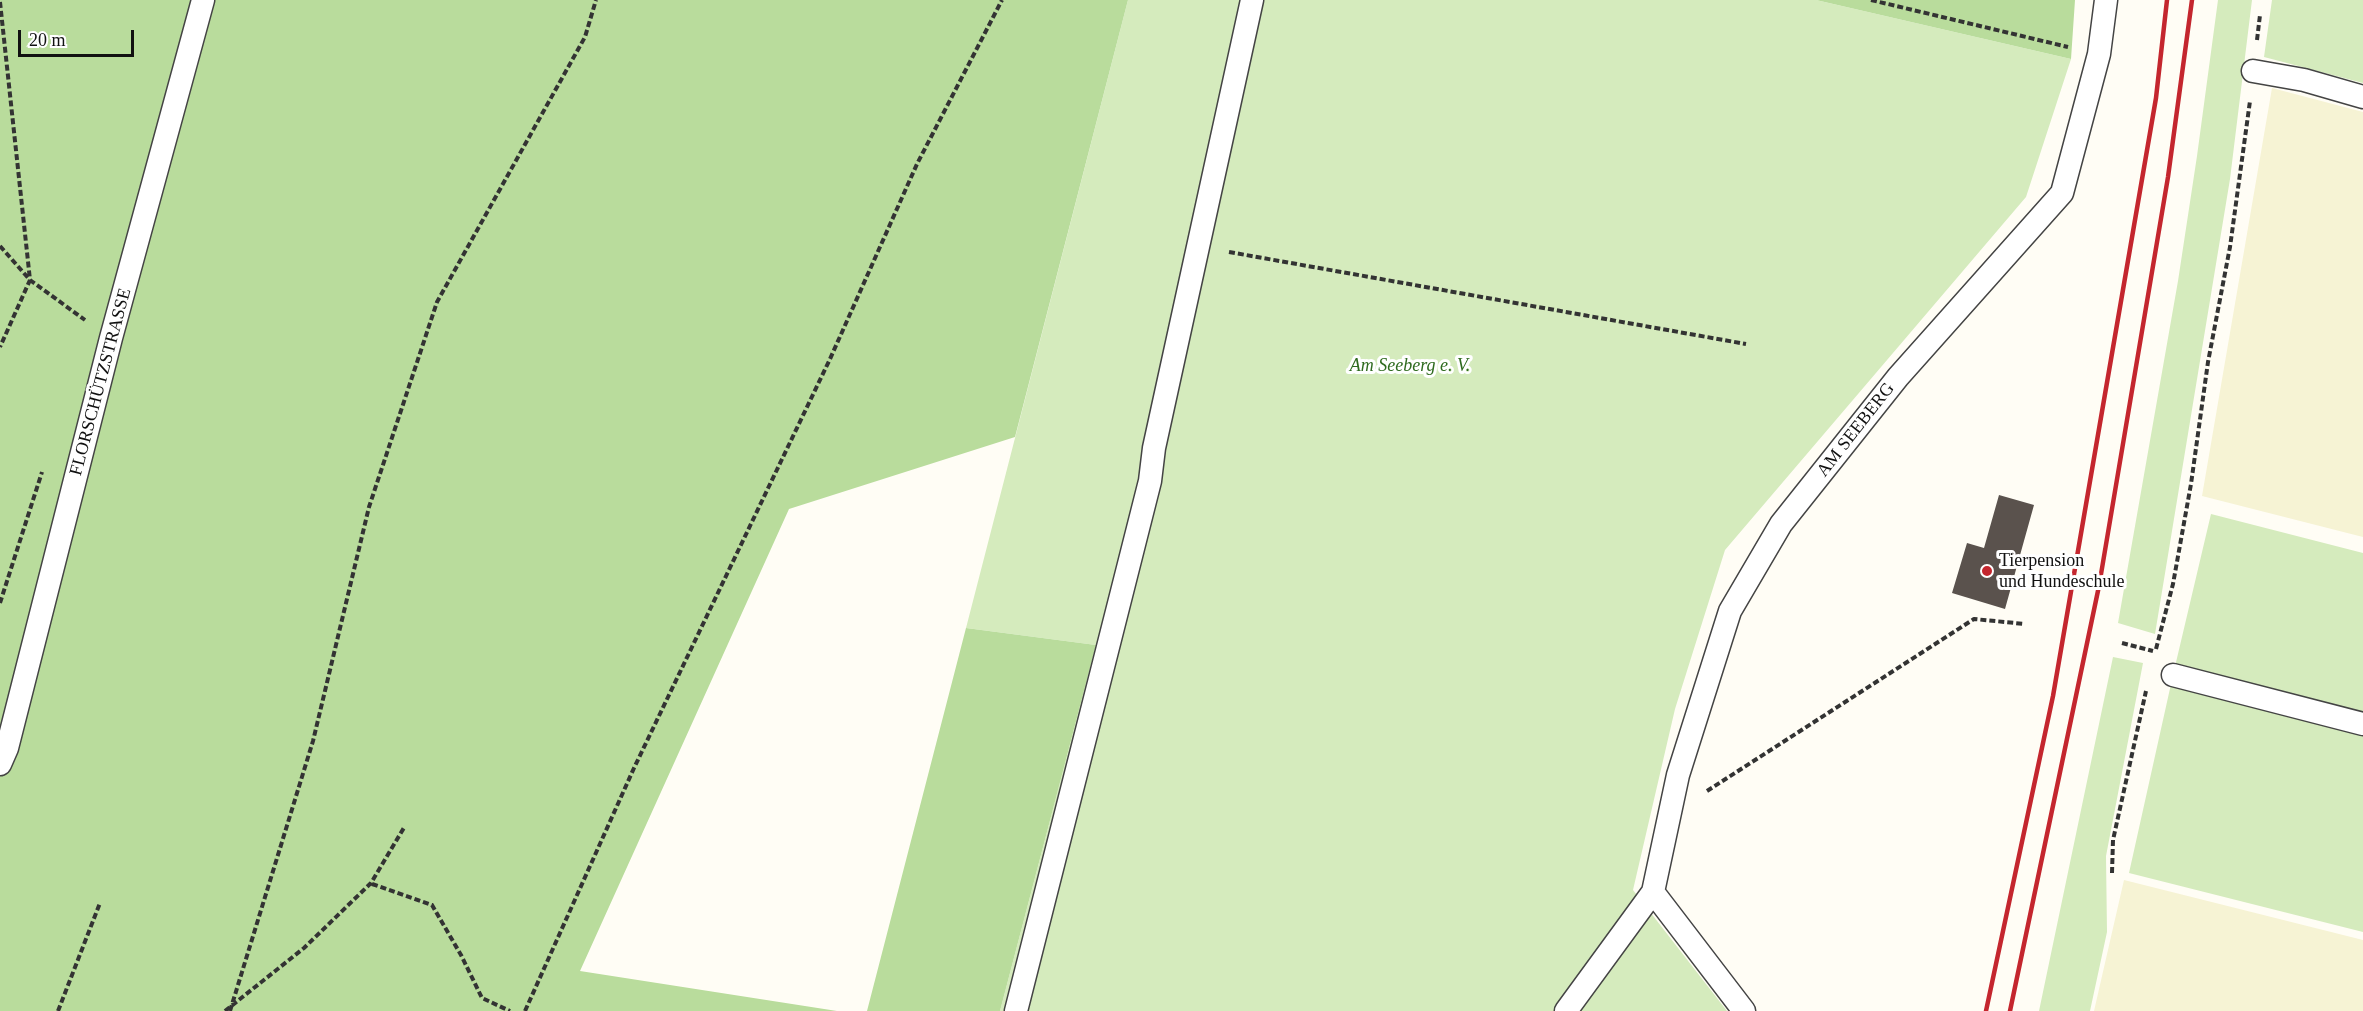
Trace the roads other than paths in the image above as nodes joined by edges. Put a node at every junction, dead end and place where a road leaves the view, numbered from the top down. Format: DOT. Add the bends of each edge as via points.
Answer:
graph roads {
  1 [pos="203,0"];
  2 [pos="1252,0"];
  3 [pos="2106,0"];
  4 [pos="2253,71"];
  5 [pos="2363,97"];
  6 [pos="2173,675"];
  7 [pos="2363,724"];
  8 [pos="0,764"];
  9 [pos="1653,892"];
  10 [pos="1016,1011"];
  11 [pos="1566,1011"];
  12 [pos="1744,1011"];
  1 -- 8 [label="lane, FLORSCHÜTZSTRASSE"];
  2 -- 10 [label="lane" via="1150,481"];
  3 -- 9 [label="lane, AM SEEBERG" via="2099,54 2062,193 1898,377 1795,506 1730,610 1678,776"];
  4 -- 5 [label="lane"];
  6 -- 7 [label="lane"];
  9 -- 11 [label="lane"];
  9 -- 12 [label="lane"];
}
